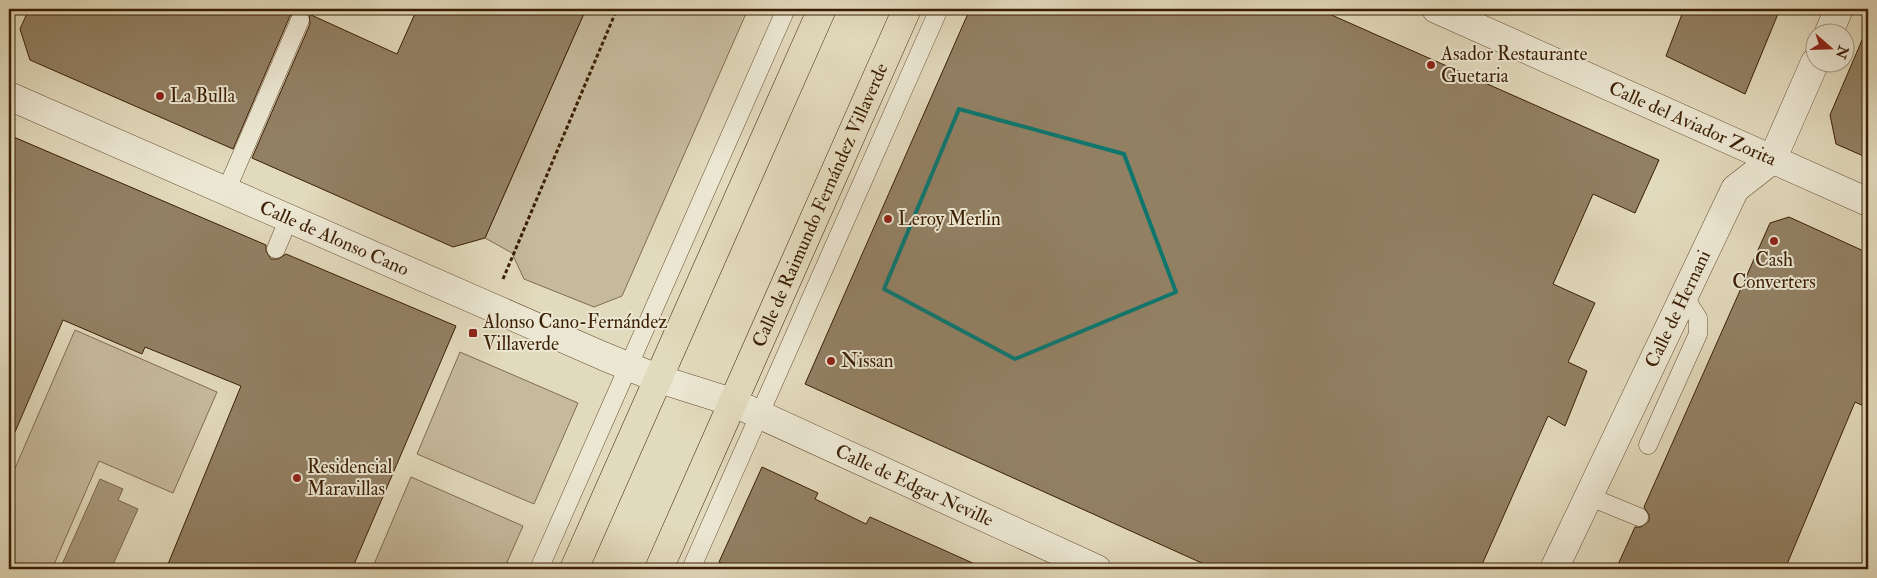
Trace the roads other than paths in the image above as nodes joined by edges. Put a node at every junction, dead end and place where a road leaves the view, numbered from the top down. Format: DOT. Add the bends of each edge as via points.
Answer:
graph roads {
  1 [pos="786,9"];
  2 [pos="822,9"];
  3 [pos="906,9"];
  4 [pos="940,9"];
  5 [pos="1436,9"];
  6 [pos="1839,9"];
  7 [pos="300,20"];
  8 [pos="1833,22"];
  9 [pos="1811,72"];
  10 [pos="9,96"];
  11 [pos="1772,160"];
  12 [pos="226,191"];
  13 [pos="1868,202"];
  14 [pos="289,218"];
  15 [pos="276,249"];
  16 [pos="1684,296"];
  17 [pos="628,366"];
  18 [pos="659,379"];
  19 [pos="732,402"];
  20 [pos="759,415"];
  21 [pos="1648,445"];
  22 [pos="1588,496"];
  23 [pos="1639,517"];
  24 [pos="539,569"];
  25 [pos="574,569"];
  26 [pos="659,569"];
  27 [pos="691,569"];
  28 [pos="1097,569"];
  29 [pos="1554,569"];
  1 -- 17 [label="lane"];
  2 -- 18 [label="main road"];
  3 -- 19 [label="main road, Calle de Raimundo Fernández Villaverde"];
  4 -- 20 [label="lane"];
  5 -- 11 [label="street, Calle del Aviador Zorita"];
  6 -- 8 [label="street"];
  7 -- 12 [label="lane"];
  9 -- 11 [label="street, Calle de Hernani"];
  10 -- 12 [label="street, Calle de Alonso Cano"];
  11 -- 13 [label="street, Calle del Aviador Zorita"];
  11 -- 16 [label="street, Calle de Hernani" via="1735,189"];
  12 -- 14 [label="street, Calle de Alonso Cano"];
  14 -- 15 [label="lane"];
  14 -- 17 [label="street, Calle de Alonso Cano"];
  16 -- 21 [label="lane" via="1698,318 1698,334"];
  16 -- 22 [label="street, Calle de Hernani"];
  17 -- 18 [label="street, Calle de Alonso Cano"];
  17 -- 24 [label="lane"];
  18 -- 19 [label="street"];
  18 -- 25 [label="main road"];
  19 -- 20 [label="street, Calle de Edgar Neville"];
  19 -- 26 [label="main road, Calle de Raimundo Fernández Villaverde"];
  20 -- 27 [label="lane"];
  20 -- 28 [label="street, Calle de Edgar Neville"];
  22 -- 23 [label="lane"];
  22 -- 29 [label="street, Calle de Hernani"];
}
